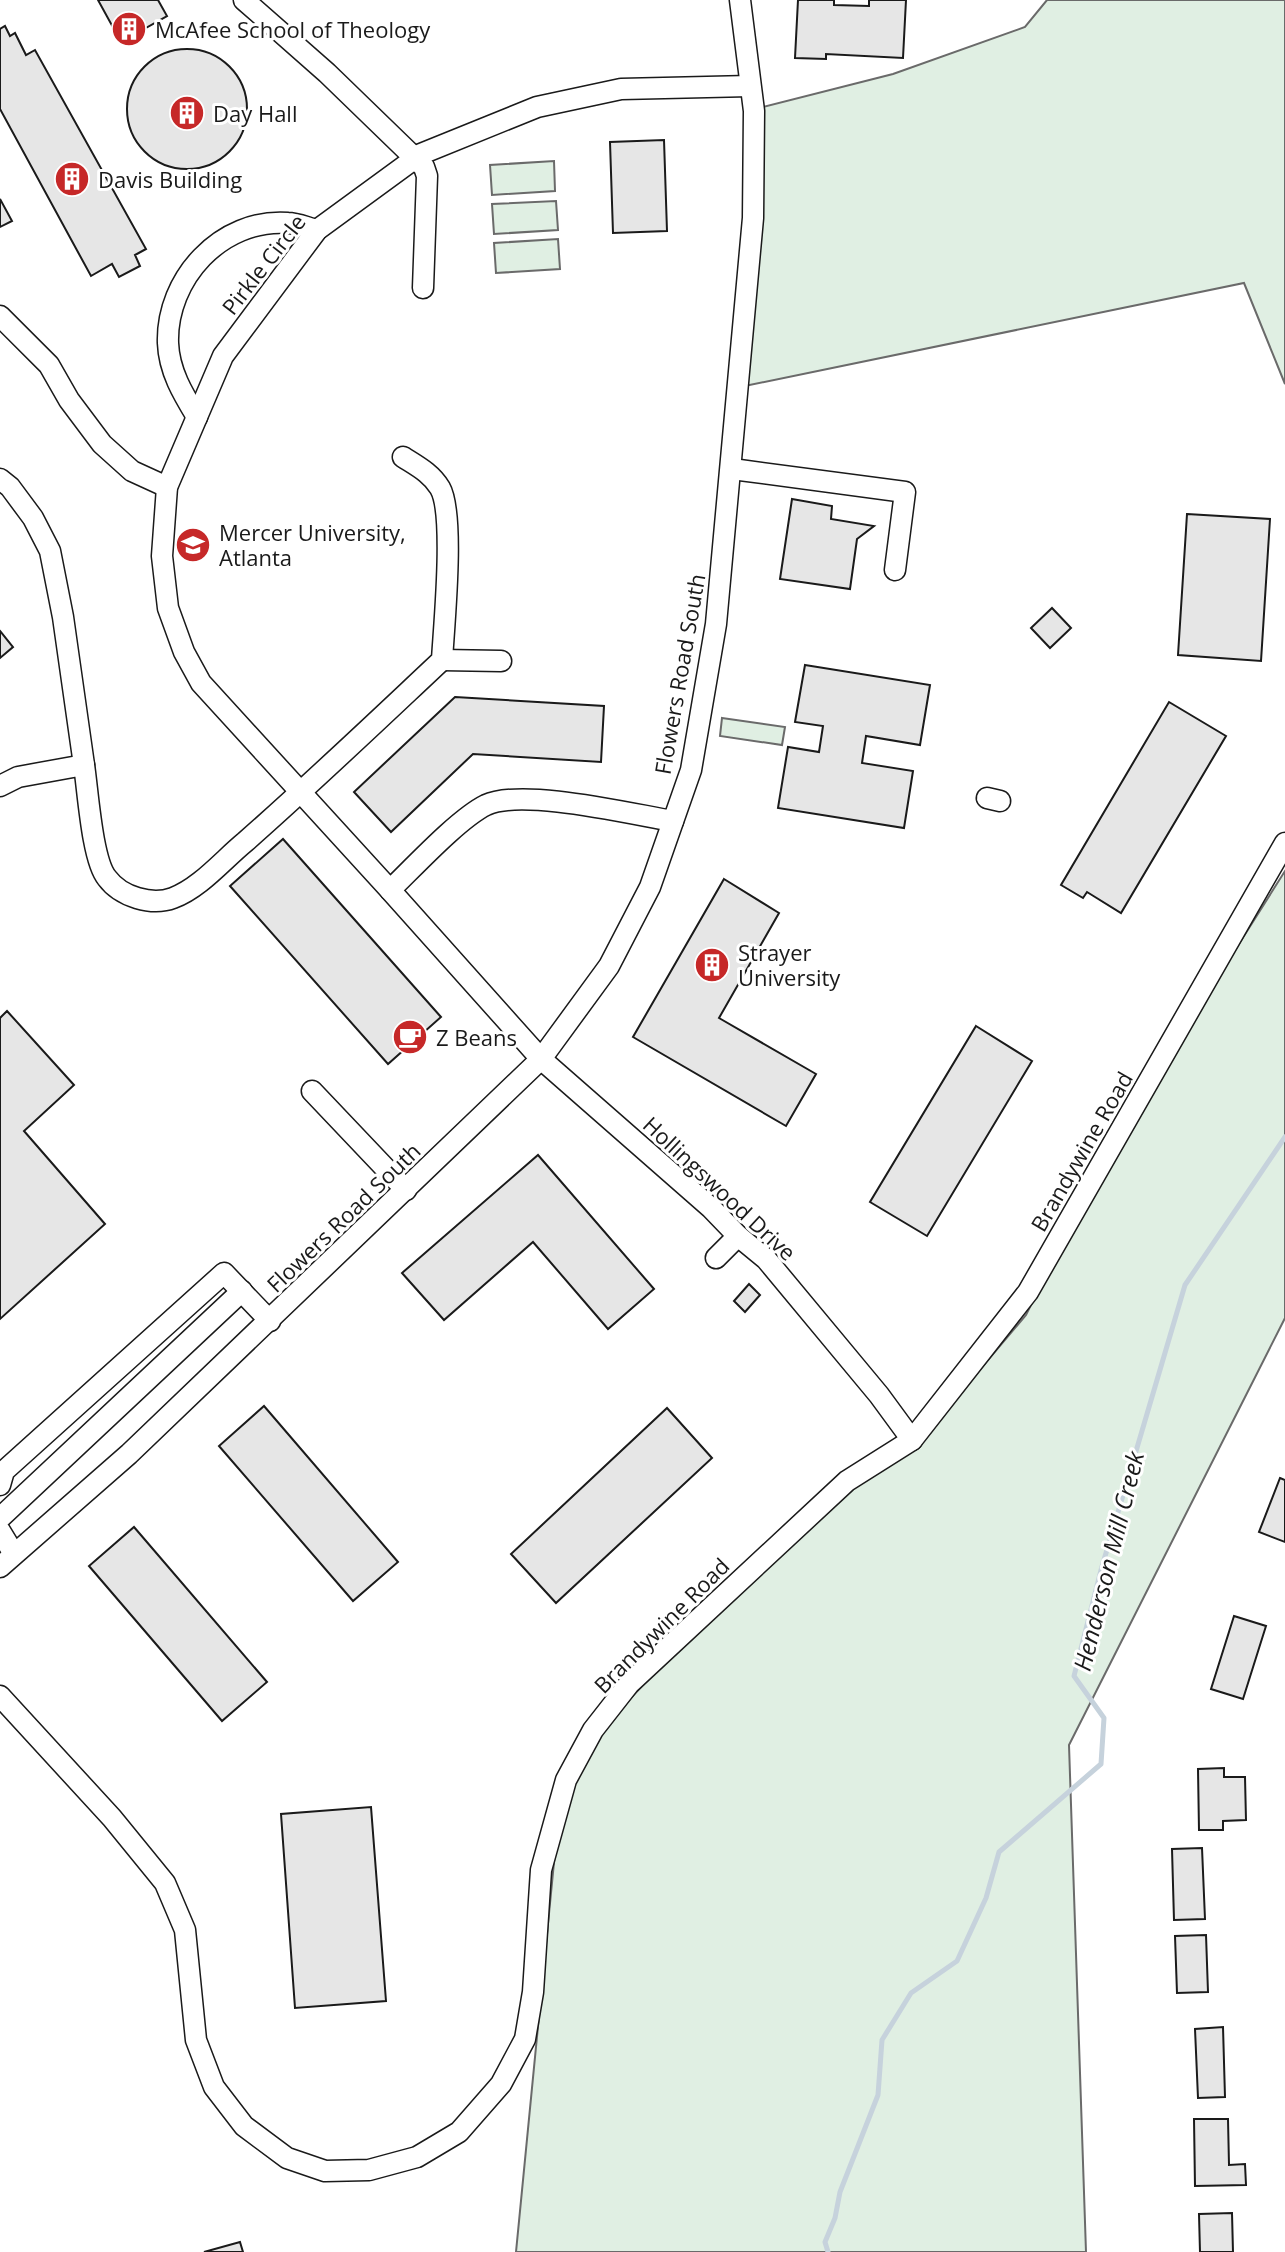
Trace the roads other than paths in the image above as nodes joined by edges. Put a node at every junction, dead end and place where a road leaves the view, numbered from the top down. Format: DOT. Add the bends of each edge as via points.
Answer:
graph roads {
  1 [pos="244,0"];
  2 [pos="740,0"];
  3 [pos="750,86"];
  4 [pos="417,157"];
  5 [pos="317,230"];
  6 [pos="423,288"];
  7 [pos="0,316"];
  8 [pos="197,417"];
  9 [pos="403,457"];
  10 [pos="732,469"];
  11 [pos="0,479"];
  12 [pos="167,487"];
  13 [pos="895,570"];
  14 [pos="442,660"];
  15 [pos="501,661"];
  16 [pos="84,765"];
  17 [pos="0,786"];
  18 [pos="300,793"];
  19 [pos="673,821"];
  20 [pos="1285,843"];
  21 [pos="390,890"];
  22 [pos="541,1059"];
  23 [pos="312,1091"];
  24 [pos="406,1190"];
  25 [pos="738,1236"];
  26 [pos="716,1258"];
  27 [pos="242,1291"];
  28 [pos="270,1321"];
  29 [pos="912,1440"];
  30 [pos="0,1485"];
  31 [pos="0,1518"];
  32 [pos="0,1531"];
  33 [pos="7,1560"];
  34 [pos="0,1696"];
  1 -- 4 [label="street"];
  2 -- 3 [label="street, Flowers Road South"];
  3 -- 4 [label="street, Pirkle Circle" via="593,93 537,107"];
  3 -- 10 [label="street, Flowers Road South" via="753,218"];
  4 -- 5 [label="street, Pirkle Circle"];
  4 -- 6 [label="street" via="427,176"];
  5 -- 8 [label="street, Pirkle Circle" via="223,356"];
  5 -- 8 [label="street" via="288,223 255,226 215,243 183,280 168,343 175,377"];
  7 -- 12 [label="street" via="49,365 102,444 132,471"];
  8 -- 12 [label="street, Pirkle Circle"];
  9 -- 14 [label="street" via="430,474 442,490 448,514"];
  10 -- 13 [label="street" via="905,492"];
  10 -- 19 [label="street, Flowers Road South" via="716,624 691,770"];
  11 -- 16 [label="street" via="33,518 50,551"];
  12 -- 18 [label="street, Pirkle Circle" via="162,556 168,608 184,652 201,683"];
  14 -- 15 [label="street"];
  14 -- 18 [label="street"];
  16 -- 17 [label="street" via="18,777"];
  16 -- 18 [label="street" via="104,876 115,887 148,900 185,892"];
  18 -- 21 [label="street, Pirkle Circle"];
  19 -- 21 [label="street" via="502,800 472,813"];
  19 -- 22 [label="street, Flowers Road South" via="650,887 609,966"];
  20 -- 29 [label="street, Brandywine Road" via="1028,1292"];
  21 -- 22 [label="street, Hollingswood Drive"];
  22 -- 24 [label="street, Flowers Road South"];
  22 -- 25 [label="street, Hollingswood Drive"];
  23 -- 24 [label="street"];
  24 -- 28 [label="street, Flowers Road South"];
  25 -- 26 [label="street"];
  25 -- 29 [label="street, Hollingswood Drive" via="780,1275"];
  27 -- 28 [label="street"];
  27 -- 30 [label="street" via="224,1273 4,1471"];
  27 -- 31 [label="street"];
  28 -- 33 [label="street, Flowers Road South"];
  29 -- 34 [label="street, Brandywine Road" via="847,1481 629,1684 593,1730 566,1780 541,1870 525,2039 501,2084 459,2132 417,2157 369,2170 325,2171 287,2158 244,2126 214,2087 196,2040 185,1930 165,1883"];
  32 -- 33 [label="street"];
}
